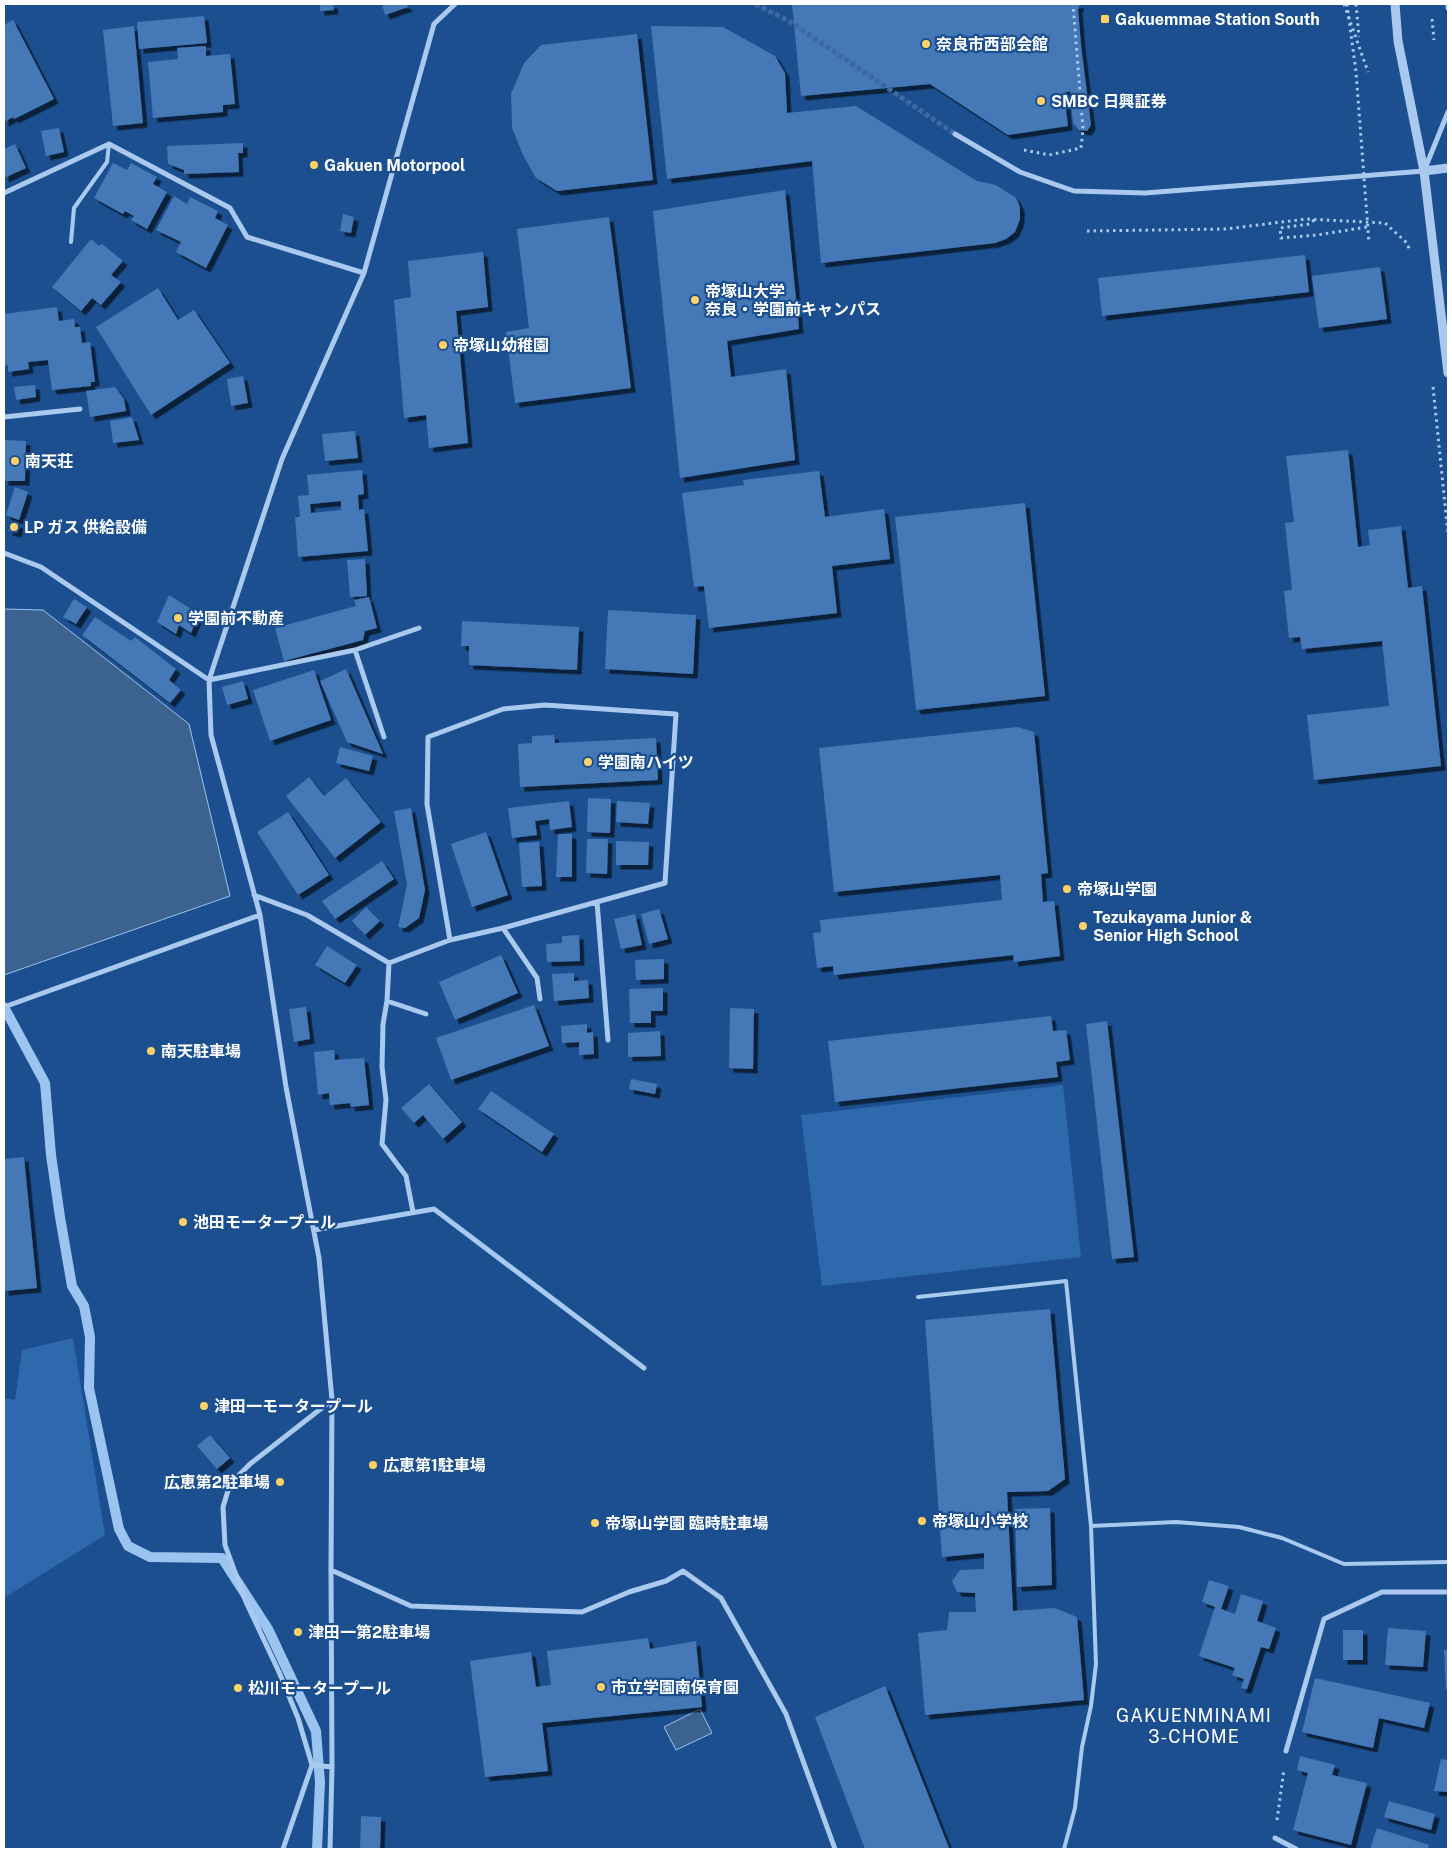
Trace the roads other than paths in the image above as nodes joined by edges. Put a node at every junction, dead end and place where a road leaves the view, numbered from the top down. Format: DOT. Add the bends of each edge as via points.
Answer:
graph roads {
  1 [pos="455,4"];
  2 [pos="1395,4"];
  3 [pos="1448,4"];
  4 [pos="1448,8"];
  5 [pos="1448,112"];
  6 [pos="955,134"];
  7 [pos="109,144"];
  8 [pos="1448,168"];
  9 [pos="1424,170"];
  10 [pos="4,193"];
  11 [pos="71,242"];
  12 [pos="364,273"];
  13 [pos="1448,373"];
  14 [pos="80,409"];
  15 [pos="4,416"];
  16 [pos="4,553"];
  17 [pos="419,628"];
  18 [pos="355,650"];
  19 [pos="209,680"];
  20 [pos="384,737"];
  21 [pos="254,895"];
  22 [pos="597,902"];
  23 [pos="260,915"];
  24 [pos="503,928"];
  25 [pos="450,940"];
  26 [pos="389,963"];
  27 [pos="540,999"];
  28 [pos="387,1001"];
  29 [pos="4,1007"];
  30 [pos="426,1014"];
  31 [pos="608,1040"];
  32 [pos="413,1212"];
  33 [pos="314,1230"];
  34 [pos="918,1297"];
  35 [pos="644,1368"];
  36 [pos="332,1400"];
  37 [pos="1091,1526"];
  38 [pos="1448,1562"];
  39 [pos="331,1570"];
  40 [pos="1448,1592"];
  41 [pos="1286,1751"];
  42 [pos="312,1764"];
  43 [pos="332,1767"];
  44 [pos="1275,1838"];
  45 [pos="283,1849"];
  46 [pos="330,1849"];
  47 [pos="835,1849"];
  48 [pos="1064,1849"];
  49 [pos="1296,1849"];
  1 -- 12 [label="street" via="434,24"];
  2 -- 9 [label="street" via="1398,41"];
  3 -- 4 [label="street"];
  5 -- 9 [label="street"];
  6 -- 9 [label="street" via="1020,172 1074,191 1145,193"];
  7 -- 10 [label="street"];
  7 -- 11 [label="lane" via="107,162 74,208"];
  7 -- 12 [label="street" via="230,208 247,237"];
  8 -- 9 [label="street"];
  9 -- 13 [label="street"];
  12 -- 19 [label="street" via="282,459"];
  14 -- 15 [label="street"];
  16 -- 19 [label="street" via="41,566"];
  17 -- 18 [label="street"];
  18 -- 19 [label="street"];
  18 -- 20 [label="street"];
  19 -- 21 [label="street" via="210,735"];
  21 -- 23 [label="street"];
  21 -- 26 [label="street" via="307,915"];
  22 -- 24 [label="street"];
  22 -- 25 [label="street" via="665,883 676,714 545,705 503,709 428,737 427,804"];
  22 -- 31 [label="street"];
  23 -- 29 [label="street"];
  23 -- 33 [label="street" via="286,1087"];
  24 -- 25 [label="street"];
  24 -- 27 [label="street" via="537,978"];
  25 -- 26 [label="street"];
  26 -- 28 [label="street"];
  28 -- 30 [label="street"];
  28 -- 32 [label="street" via="383,1024 386,1100 382,1144 406,1176"];
  32 -- 33 [label="street"];
  32 -- 35 [label="street" via="434,1209"];
  33 -- 36 [label="street"];
  34 -- 37 [label="lane" via="1066,1281"];
  36 -- 39 [label="street"];
  36 -- 42 [label="street" via="250,1464 230,1484 223,1507 224,1544 246,1602 287,1690"];
  37 -- 38 [label="lane" via="1176,1522 1239,1527 1282,1538 1344,1564"];
  37 -- 48 [label="lane" via="1096,1664 1075,1808"];
  39 -- 43 [label="street"];
  39 -- 47 [label="street" via="411,1606 582,1612 629,1592 666,1582 683,1572 721,1598 786,1714"];
  40 -- 41 [label="street" via="1382,1592 1324,1619"];
  42 -- 43 [label="street"];
  42 -- 45 [label="street"];
  43 -- 46 [label="street"];
  44 -- 49 [label="street"];
}
